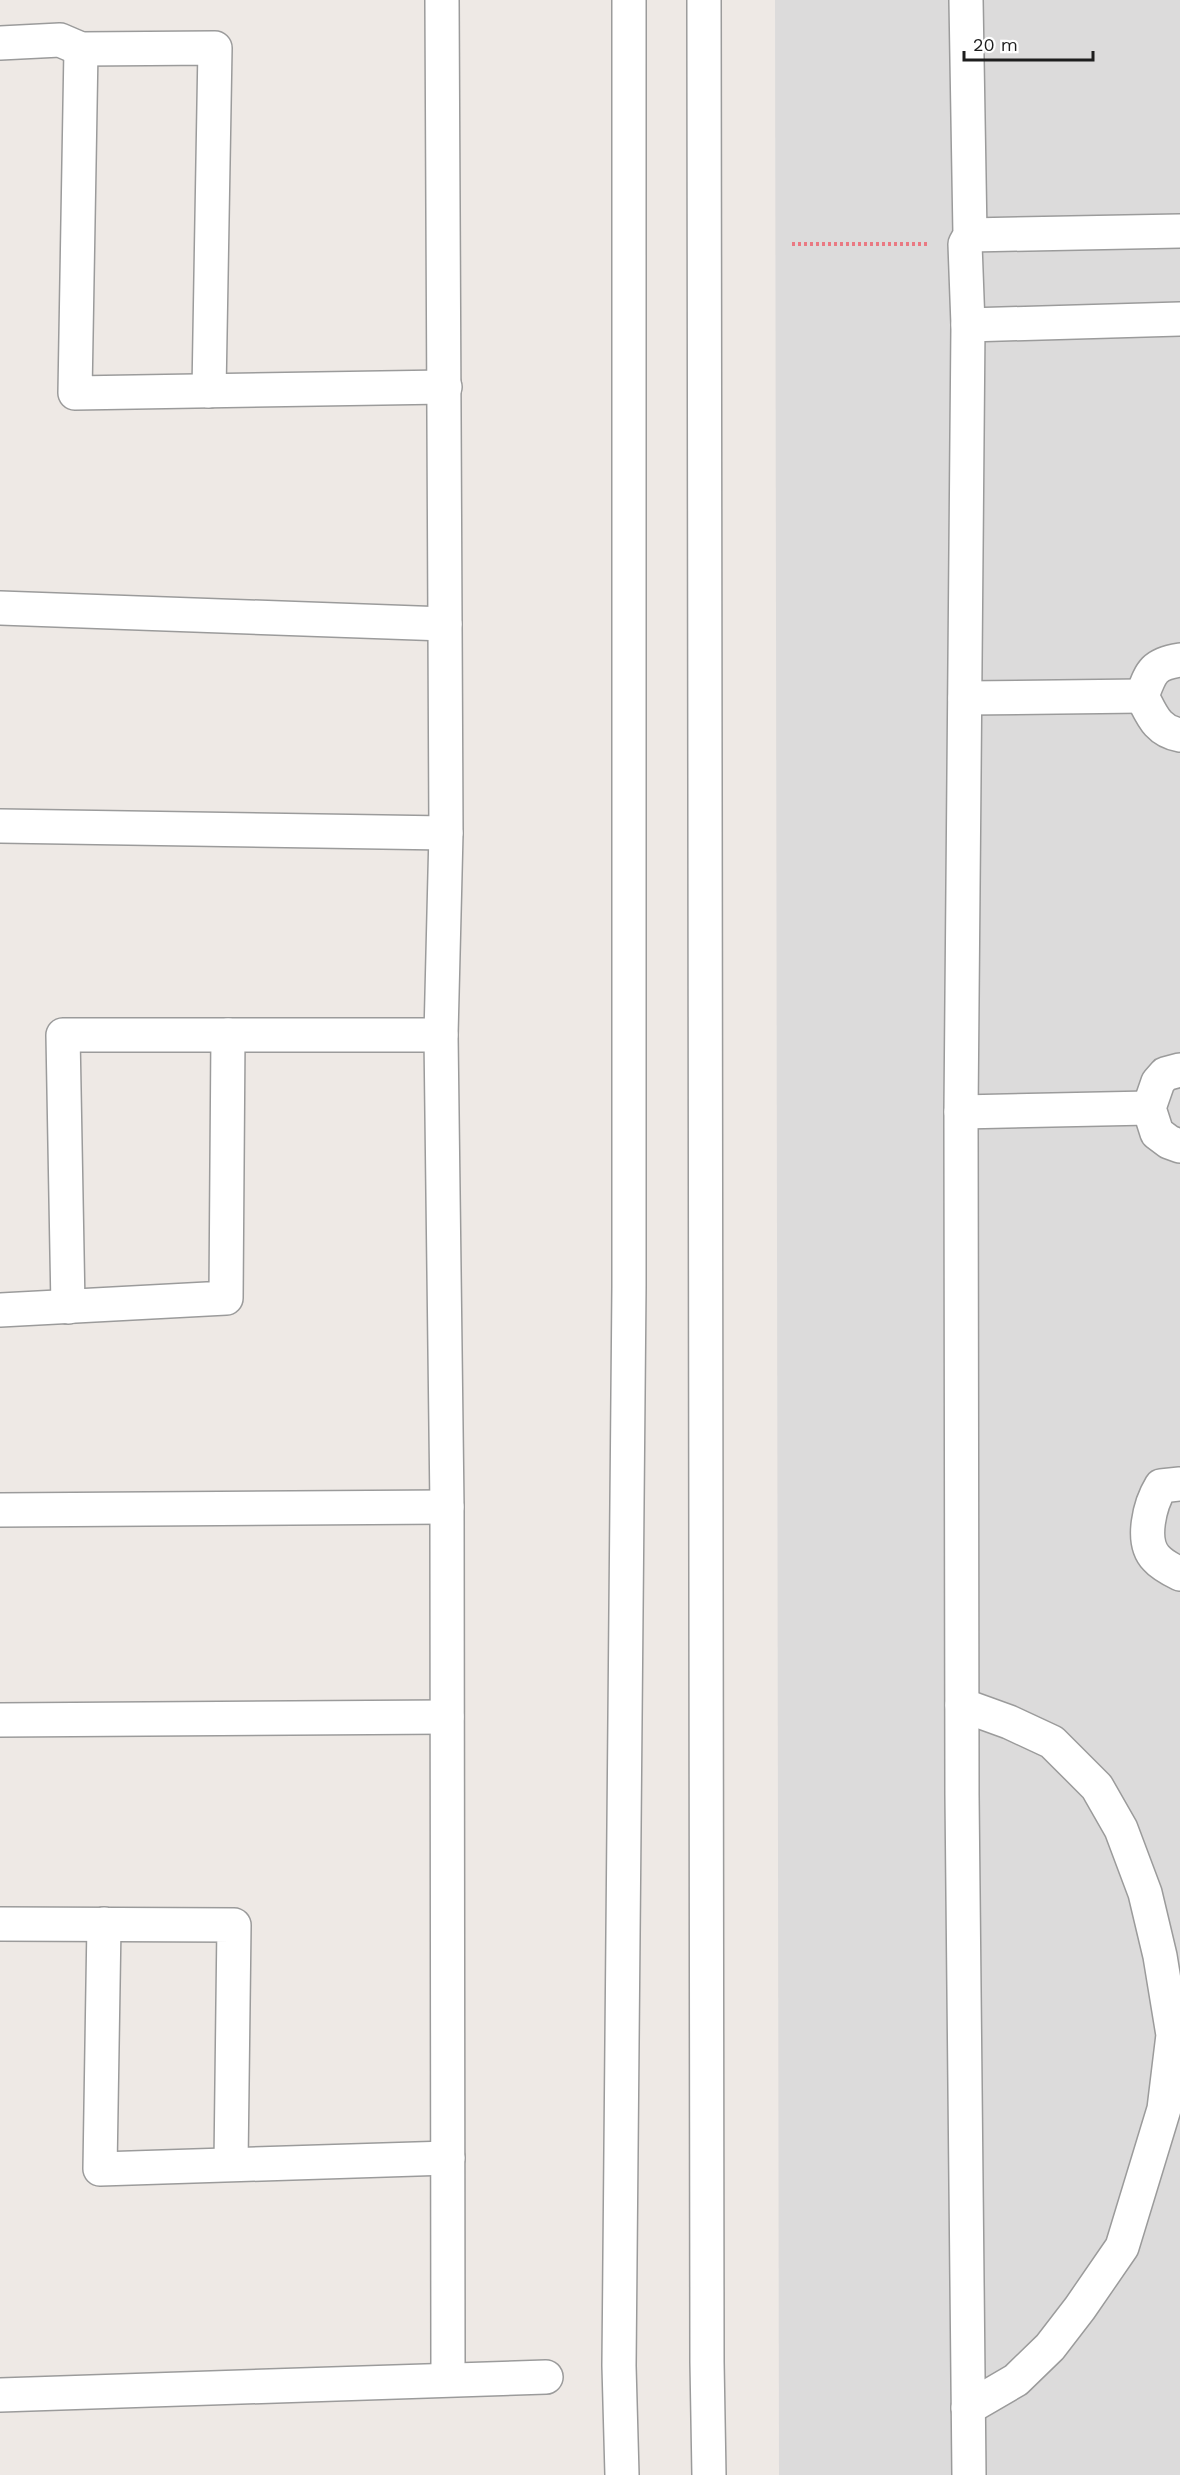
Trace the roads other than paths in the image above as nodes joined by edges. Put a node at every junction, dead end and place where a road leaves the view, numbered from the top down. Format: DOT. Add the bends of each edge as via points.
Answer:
graph roads {
  1 [pos="442,0"];
  2 [pos="629,0"];
  3 [pos="704,0"];
  4 [pos="966,0"];
  5 [pos="0,43"];
  6 [pos="81,49"];
  7 [pos="1180,231"];
  8 [pos="968,240"];
  9 [pos="1180,320"];
  10 [pos="968,325"];
  11 [pos="445,387"];
  12 [pos="209,391"];
  13 [pos="0,608"];
  14 [pos="446,624"];
  15 [pos="1180,660"];
  16 [pos="1142,696"];
  17 [pos="964,698"];
  18 [pos="1180,735"];
  19 [pos="0,826"];
  20 [pos="446,833"];
  21 [pos="228,1035"];
  22 [pos="441,1035"];
  23 [pos="1180,1070"];
  24 [pos="1149,1108"];
  25 [pos="961,1112"];
  26 [pos="1180,1146"];
  27 [pos="68,1307"];
  28 [pos="0,1310"];
  29 [pos="1180,1484"];
  30 [pos="447,1507"];
  31 [pos="0,1510"];
  32 [pos="1180,1574"];
  33 [pos="962,1705"];
  34 [pos="447,1717"];
  35 [pos="0,1720"];
  36 [pos="0,1924"];
  37 [pos="104,1924"];
  38 [pos="1177,2035"];
  39 [pos="448,2158"];
  40 [pos="231,2164"];
  41 [pos="546,2377"];
  42 [pos="448,2379"];
  43 [pos="0,2395"];
  44 [pos="968,2408"];
  45 [pos="622,2475"];
  46 [pos="709,2475"];
  47 [pos="969,2475"];
  1 -- 11 [label="street"];
  2 -- 45 [label="street" via="629,1287 619,2342"];
  3 -- 46 [label="street"];
  4 -- 8 [label="street"];
  5 -- 6 [label="street" via="60,40"];
  6 -- 12 [label="street" via="215,48"];
  6 -- 12 [label="street" via="75,393"];
  7 -- 8 [label="street"];
  8 -- 10 [label="street"];
  9 -- 10 [label="street"];
  10 -- 17 [label="street"];
  11 -- 12 [label="street"];
  11 -- 14 [label="street"];
  13 -- 14 [label="street"];
  14 -- 20 [label="street"];
  15 -- 16 [label="street" via="1165,662 1152,671"];
  16 -- 17 [label="street"];
  16 -- 18 [label="street" via="1156,723 1167,733"];
  17 -- 25 [label="street"];
  19 -- 20 [label="street"];
  20 -- 22 [label="street"];
  21 -- 22 [label="street"];
  21 -- 27 [label="street" via="226,1298"];
  21 -- 27 [label="street" via="63,1035"];
  22 -- 30 [label="street"];
  23 -- 24 [label="street" via="1165,1074 1158,1082"];
  24 -- 25 [label="street"];
  24 -- 26 [label="street" via="1157,1133"];
  25 -- 33 [label="street"];
  27 -- 28 [label="street"];
  29 -- 32 [label="street" via="1161,1486 1155,1495 1147,1536 1157,1560"];
  30 -- 31 [label="street"];
  30 -- 34 [label="street"];
  33 -- 38 [label="street" via="1052,1742 1097,1786 1121,1829 1145,1893"];
  33 -- 44 [label="street"];
  34 -- 35 [label="street"];
  34 -- 39 [label="street"];
  36 -- 37 [label="street"];
  37 -- 40 [label="street" via="234,1925"];
  37 -- 40 [label="street" via="100,2169"];
  38 -- 44 [label="street" via="1164,2109 1122,2247 1050,2347 1016,2380"];
  39 -- 40 [label="street"];
  39 -- 42 [label="street"];
  41 -- 42 [label="street"];
  42 -- 43 [label="street"];
  44 -- 47 [label="street"];
}
